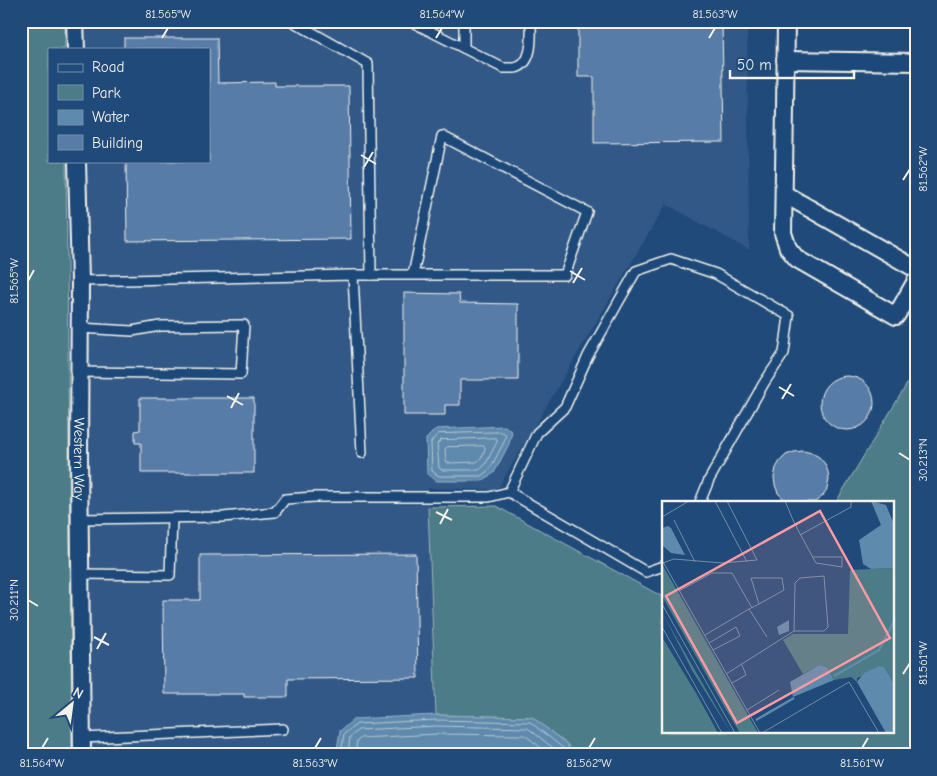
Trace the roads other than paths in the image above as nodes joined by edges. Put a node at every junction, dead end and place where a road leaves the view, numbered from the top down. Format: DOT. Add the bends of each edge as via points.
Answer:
graph roads {
  1 [pos="75,21"];
  2 [pos="292,21"];
  3 [pos="410,21"];
  4 [pos="464,21"];
  5 [pos="530,21"];
  6 [pos="786,21"];
  7 [pos="76,48"];
  8 [pos="464,48"];
  9 [pos="786,60"];
  10 [pos="916,62"];
  11 [pos="78,162"];
  12 [pos="784,194"];
  13 [pos="916,269"];
  14 [pos="353,275"];
  15 [pos="371,275"];
  16 [pos="414,275"];
  17 [pos="80,281"];
  18 [pos="916,281"];
  19 [pos="79,328"];
  20 [pos="79,372"];
  21 [pos="362,453"];
  22 [pos="509,492"];
  23 [pos="700,501"];
  24 [pos="172,518"];
  25 [pos="80,519"];
  26 [pos="662,566"];
  27 [pos="80,574"];
  28 [pos="283,729"];
  29 [pos="82,738"];
  30 [pos="82,755"];
  1 -- 7 [label="street"];
  2 -- 15 [label="lane" via="368,64"];
  3 -- 8 [label="lane"];
  4 -- 8 [label="lane"];
  5 -- 8 [label="lane" via="531,49 517,68 503,68"];
  6 -- 9 [label="street"];
  9 -- 10 [label="street"];
  9 -- 12 [label="street"];
  11 -- 17 [label="street, Western Way"];
  12 -- 13 [label="street"];
  12 -- 18 [label="street" via="783,234 797,259 896,316"];
  14 -- 15 [label="lane"];
  14 -- 17 [label="lane"];
  14 -- 21 [label="lane"];
  15 -- 16 [label="lane"];
  16 -- 16 [label="lane" via="565,275 587,212 442,136"];
  17 -- 19 [label="street, Western Way"];
  19 -- 20 [label="street, Western Way"];
  19 -- 20 [label="lane" via="132,331 160,326 244,325 242,374"];
  20 -- 25 [label="street, Western Way"];
  22 -- 23 [label="lane" via="537,433 565,407 588,356 636,271 671,259 716,274 789,316 784,353 709,480"];
  22 -- 24 [label="lane" via="490,497 315,497 285,500 275,512"];
  22 -- 26 [label="lane" via="646,572"];
  24 -- 25 [label="lane"];
  24 -- 27 [label="lane" via="170,575"];
  25 -- 27 [label="street, Western Way"];
  27 -- 29 [label="street, Western Way"];
  28 -- 29 [label="lane"];
  29 -- 30 [label="street, Western Way"];
}
